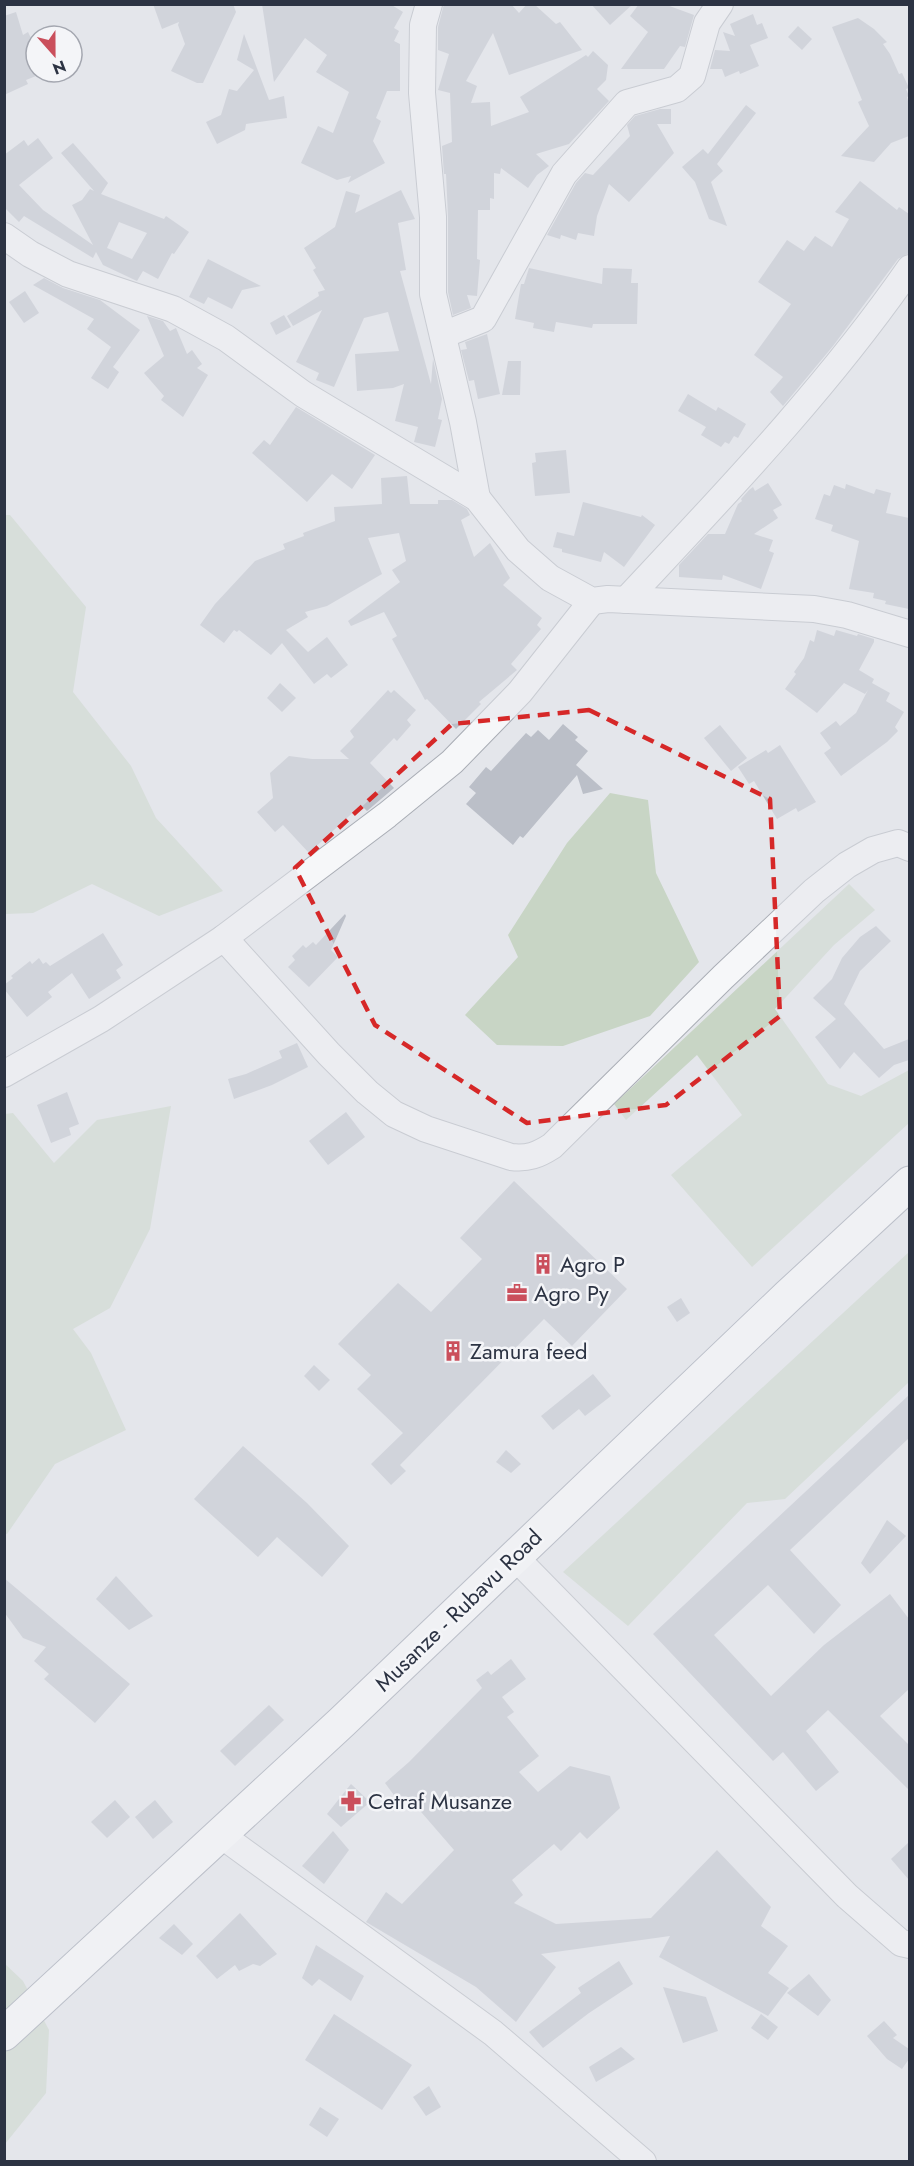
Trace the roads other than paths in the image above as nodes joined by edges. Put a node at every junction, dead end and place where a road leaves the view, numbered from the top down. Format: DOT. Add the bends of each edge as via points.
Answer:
graph roads {
  1 [pos="429,4"];
  2 [pos="720,4"];
  3 [pos="4,236"];
  4 [pos="909,268"];
  5 [pos="443,335"];
  6 [pos="477,498"];
  7 [pos="626,600"];
  8 [pos="592,601"];
  9 [pos="909,634"];
  10 [pos="909,848"];
  11 [pos="224,938"];
  12 [pos="4,1074"];
  13 [pos="909,1183"];
  14 [pos="514,1556"];
  15 [pos="221,1835"];
  16 [pos="909,1945"];
  17 [pos="4,2034"];
  18 [pos="643,2162"];
  1 -- 5 [label="street" via="423,25 422,93 433,217 433,294"];
  2 -- 5 [label="street" via="707,23 692,76 677,90 627,103 564,174 483,320"];
  3 -- 6 [label="street" via="68,274 173,309 226,338 303,394"];
  4 -- 7 [label="street" via="872,323 753,463"];
  5 -- 6 [label="street"];
  6 -- 8 [label="street" via="518,550 550,578"];
  7 -- 8 [label="street"];
  7 -- 9 [label="street" via="814,609"];
  8 -- 11 [label="street" via="520,692 452,762"];
  10 -- 11 [label="street" via="898,843 873,850 814,891 552,1146 523,1158 426,1129 394,1114 329,1054"];
  11 -- 12 [label="street" via="101,1019"];
  13 -- 14 [label="highway, Musanze - Rubavu Road"];
  14 -- 15 [label="highway, Musanze - Rubavu Road"];
  14 -- 16 [label="street" via="846,1896 901,1943"];
  15 -- 17 [label="highway, Musanze - Rubavu Road"];
  15 -- 18 [label="street" via="493,2033"];
}
